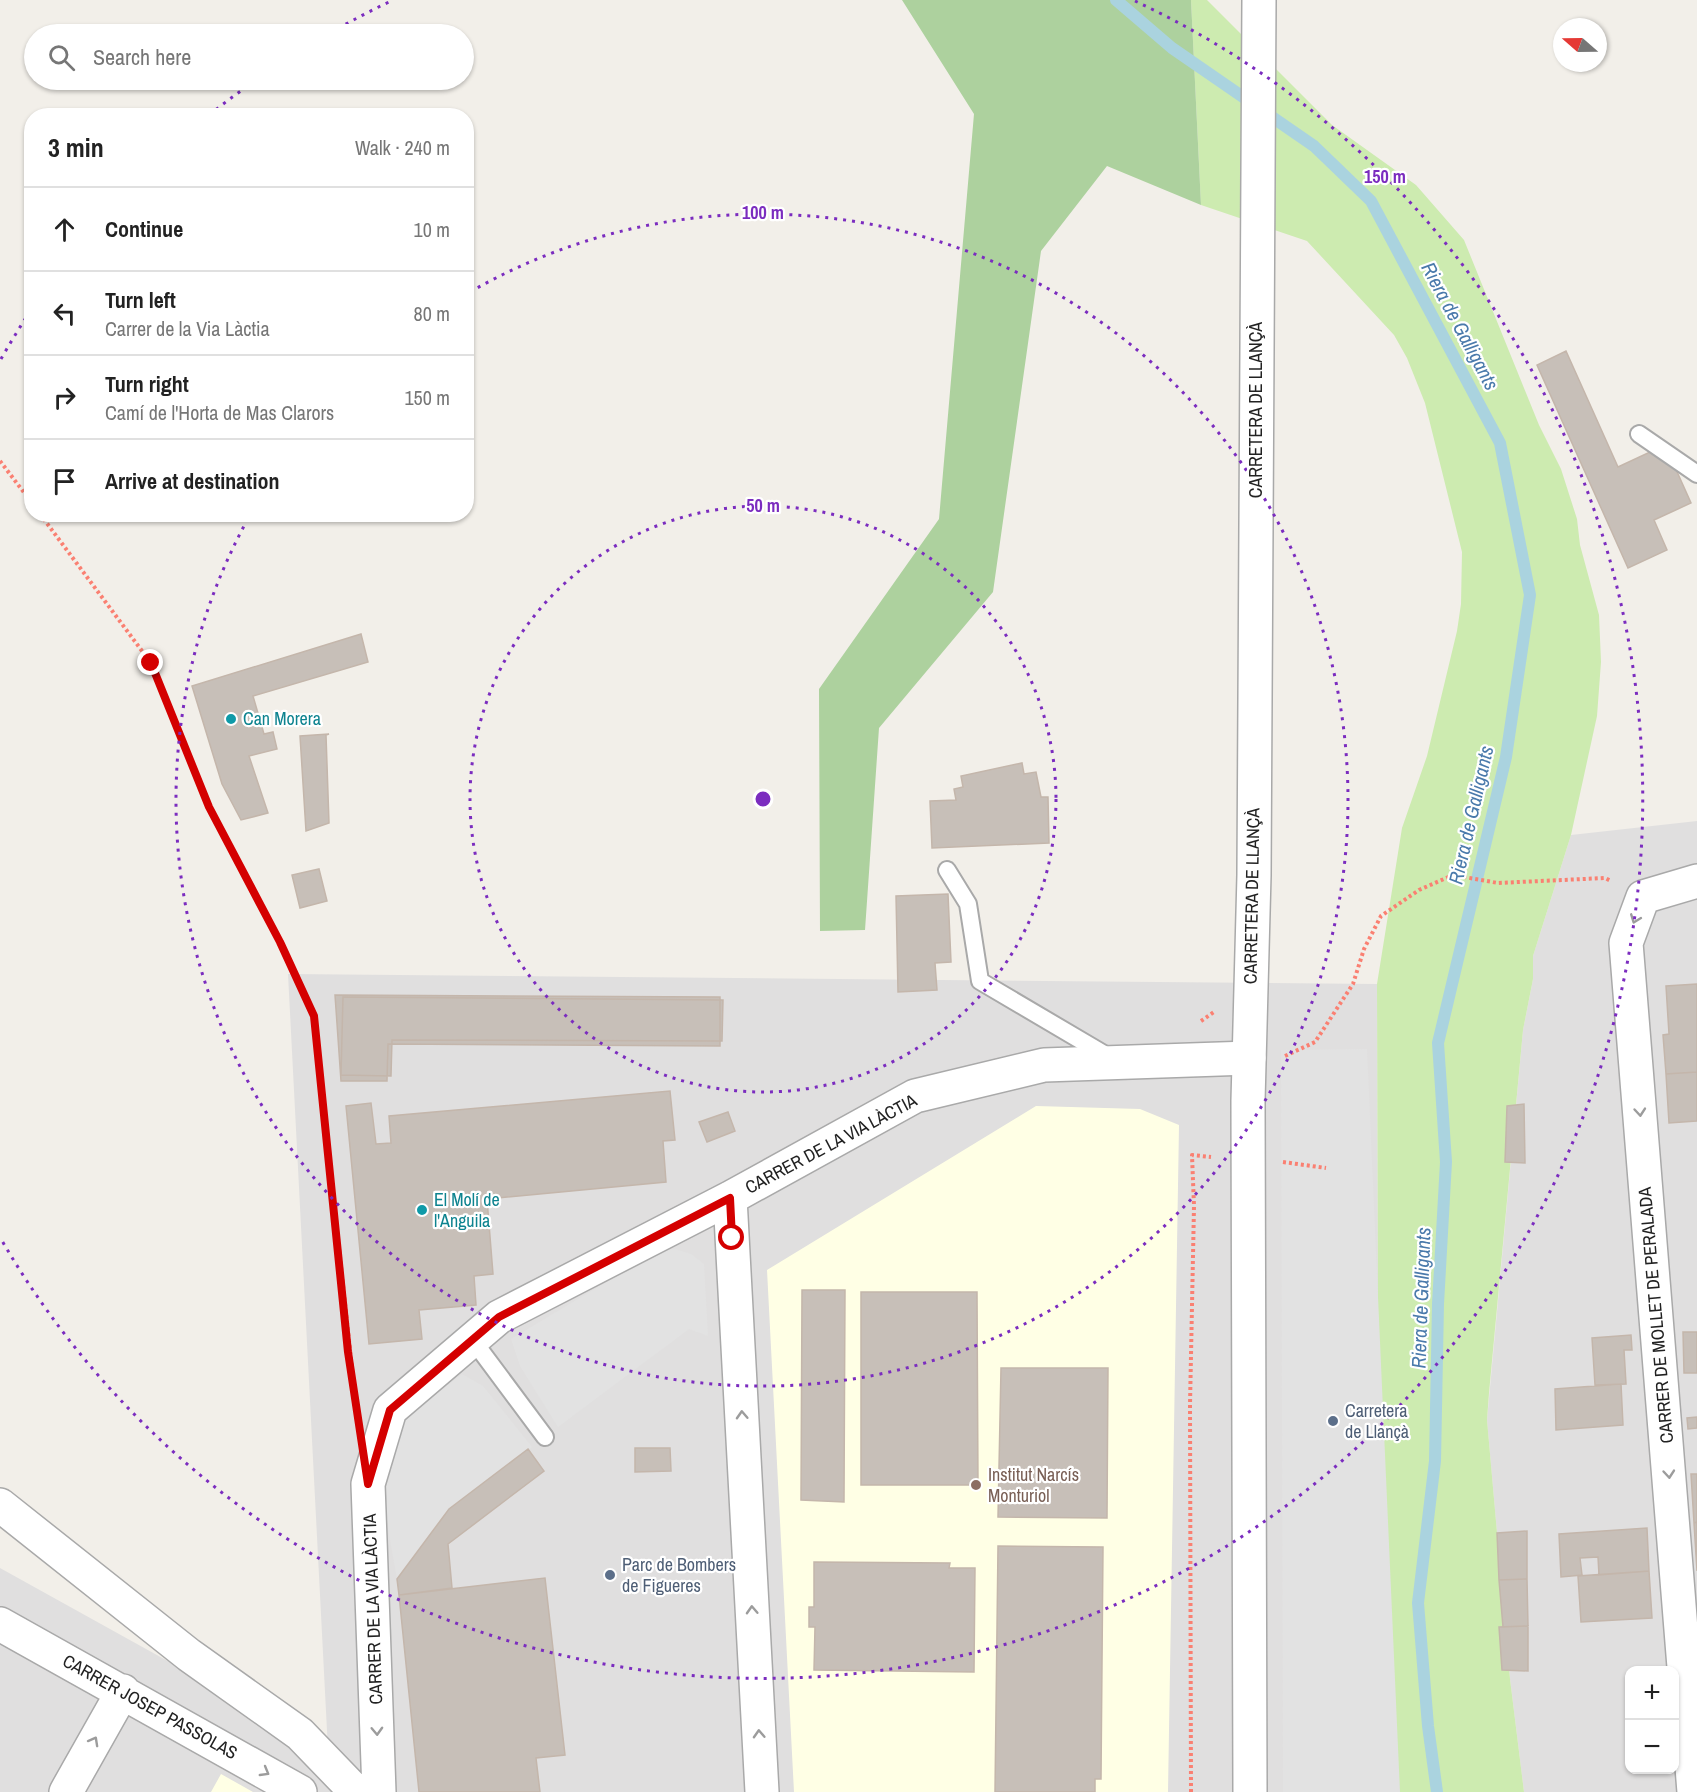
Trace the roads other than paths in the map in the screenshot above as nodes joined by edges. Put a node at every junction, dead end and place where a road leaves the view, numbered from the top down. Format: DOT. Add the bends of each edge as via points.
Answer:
graph roads {
  1 [pos="1259,0"];
  2 [pos="1640,434"];
  3 [pos="1697,474"];
  4 [pos="947,870"];
  5 [pos="1697,881"];
  6 [pos="1264,1058"];
  7 [pos="1117,1062"];
  8 [pos="730,1198"];
  9 [pos="472,1340"];
  10 [pos="545,1437"];
  11 [pos="0,1506"];
  12 [pos="0,1624"];
  13 [pos="123,1691"];
  14 [pos="66,1792"];
  15 [pos="300,1792"];
  16 [pos="356,1792"];
  17 [pos="379,1792"];
  18 [pos="762,1792"];
  19 [pos="1250,1792"];
  20 [pos="1694,1792"];
  1 -- 6 [label="street, CARRETERA DE LLANÇÀ" via="1254,875"];
  2 -- 3 [label="lane"];
  4 -- 7 [label="lane" via="968,904 980,981"];
  5 -- 20 [label="street, CARRER DE MOLLET DE PERALADA, one-way" via="1643,897 1626,943"];
  6 -- 7 [label="street, CARRER DE LA VIA LÀCTIA"];
  6 -- 19 [label="street, CARRETERA DE LLANÇÀ" via="1248,1160"];
  7 -- 8 [label="street, CARRER DE LA VIA LÀCTIA" via="1044,1065 915,1096"];
  8 -- 9 [label="street, CARRER DE LA VIA LÀCTIA" via="499,1317"];
  18 -- 8 [label="street, one-way"];
  9 -- 10 [label="lane"];
  9 -- 17 [label="street, CARRER DE LA VIA LÀCTIA, one-way" via="390,1410 368,1484"];
  11 -- 16 [label="street" via="189,1655 300,1734"];
  12 -- 13 [label="street, CARRER JOSEP PASSOLAS"];
  14 -- 13 [label="street, one-way"];
  13 -- 15 [label="street, CARRER JOSEP PASSOLAS, one-way"];
}
